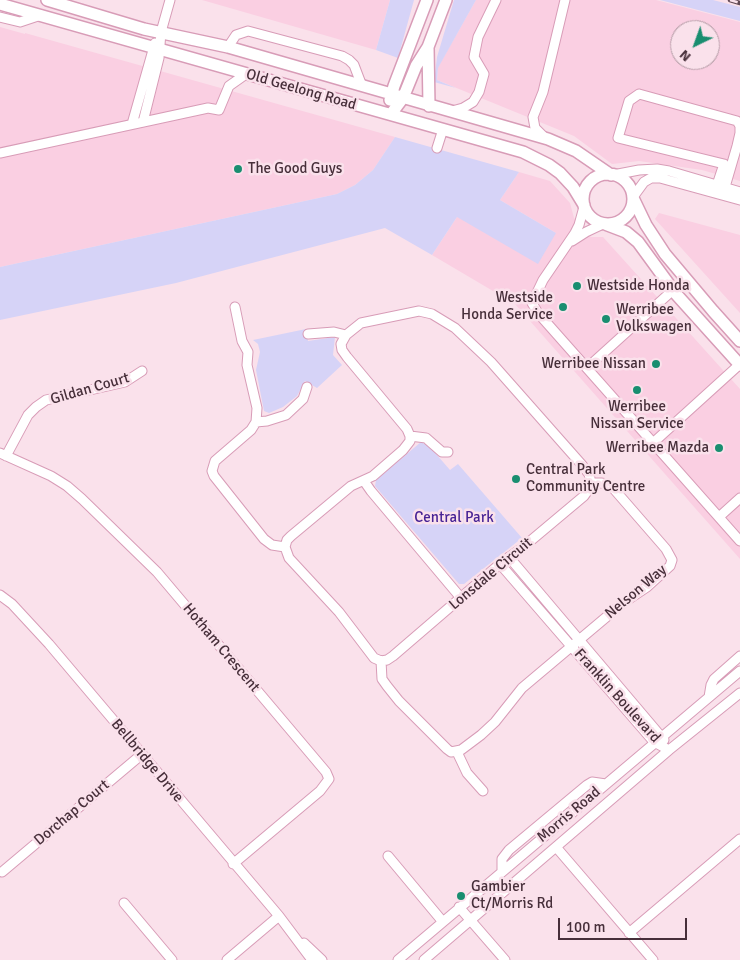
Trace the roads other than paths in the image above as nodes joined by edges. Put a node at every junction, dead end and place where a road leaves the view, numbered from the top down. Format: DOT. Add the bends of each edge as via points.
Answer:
graph roads {
  1 [pos="47,0"];
  2 [pos="170,0"];
  3 [pos="427,0"];
  4 [pos="446,0"];
  5 [pos="496,0"];
  6 [pos="565,0"];
  7 [pos="0,4"];
  8 [pos="40,15"];
  9 [pos="0,16"];
  10 [pos="161,32"];
  11 [pos="228,46"];
  12 [pos="428,47"];
  13 [pos="156,48"];
  14 [pos="246,74"];
  15 [pos="362,86"];
  16 [pos="397,96"];
  17 [pos="429,106"];
  18 [pos="448,111"];
  19 [pos="391,114"];
  20 [pos="142,122"];
  21 [pos="132,124"];
  22 [pos="443,129"];
  23 [pos="548,139"];
  24 [pos="437,148"];
  25 [pos="0,153"];
  26 [pos="612,175"];
  27 [pos="729,189"];
  28 [pos="633,198"];
  29 [pos="740,200"];
  30 [pos="584,206"];
  31 [pos="604,224"];
  32 [pos="566,246"];
  33 [pos="673,290"];
  34 [pos="235,307"];
  35 [pos="308,334"];
  36 [pos="346,335"];
  37 [pos="740,341"];
  38 [pos="740,365"];
  39 [pos="588,368"];
  40 [pos="142,371"];
  41 [pos="307,387"];
  42 [pos="256,422"];
  43 [pos="410,436"];
  44 [pos="654,442"];
  45 [pos="448,452"];
  46 [pos="3,455"];
  47 [pos="364,481"];
  48 [pos="591,483"];
  49 [pos="740,498"];
  50 [pos="719,516"];
  51 [pos="740,541"];
  52 [pos="285,547"];
  53 [pos="509,558"];
  54 [pos="500,564"];
  55 [pos="0,595"];
  56 [pos="461,598"];
  57 [pos="554,610"];
  58 [pos="546,617"];
  59 [pos="575,643"];
  60 [pos="740,656"];
  61 [pos="381,661"];
  62 [pos="740,671"];
  63 [pos="620,688"];
  64 [pos="740,693"];
  65 [pos="613,695"];
  66 [pos="709,696"];
  67 [pos="662,736"];
  68 [pos="654,742"];
  69 [pos="670,750"];
  70 [pos="457,752"];
  71 [pos="141,755"];
  72 [pos="483,791"];
  73 [pos="740,839"];
  74 [pos="556,847"];
  75 [pos="388,856"];
  76 [pos="234,864"];
  77 [pos="2,872"];
  78 [pos="124,903"];
  79 [pos="459,907"];
  80 [pos="279,916"];
  81 [pos="470,920"];
  82 [pos="443,922"];
  83 [pos="291,932"];
  84 [pos="629,933"];
  85 [pos="172,960"];
  86 [pos="226,960"];
  87 [pos="312,960"];
  88 [pos="322,960"];
  89 [pos="398,960"];
  90 [pos="424,960"];
  91 [pos="504,960"];
  92 [pos="653,960"];
  1 -- 10 [label="main road, Old Geelong Road"];
  2 -- 10 [label="street"];
  3 -- 16 [label="main road"];
  4 -- 12 [label="main road"];
  5 -- 18 [label="street" via="478,37 474,56 484,74 479,92 463,108"];
  6 -- 23 [label="street" via="543,92 533,117 537,131"];
  7 -- 8 [label="main road, Old Geelong Road"];
  8 -- 9 [label="street" via="20,22"];
  8 -- 13 [label="main road, Old Geelong Road"];
  10 -- 11 [label="main road, Old Geelong Road"];
  10 -- 13 [label="street"];
  11 -- 15 [label="main road, Old Geelong Road"];
  11 -- 15 [label="street, Old Geelong Road" via="239,33 251,31 342,56 354,65"];
  12 -- 16 [label="main road"];
  12 -- 17 [label="main road"];
  13 -- 14 [label="main road, Old Geelong Road"];
  13 -- 20 [label="street"];
  13 -- 21 [label="street"];
  14 -- 19 [label="main road, Old Geelong Road"];
  14 -- 20 [label="street" via="229,86 219,110 208,108"];
  15 -- 16 [label="main road, Old Geelong Road"];
  16 -- 17 [label="main road, Old Geelong Road"];
  16 -- 19 [label="main road"];
  17 -- 18 [label="main road, Old Geelong Road"];
  18 -- 23 [label="main road, Old Geelong Road"];
  19 -- 22 [label="main road, Old Geelong Road"];
  20 -- 21 [label="street"];
  21 -- 25 [label="street"];
  22 -- 24 [label="street"];
  22 -- 30 [label="main road, Old Geelong Road" via="508,147 549,164 573,187"];
  23 -- 26 [label="main road, Old Geelong Road" via="576,151"];
  26 -- 27 [label="street" via="657,169"];
  26 -- 28 [label="main road" via="626,183"];
  26 -- 30 [label="main road" via="599,176 589,183 584,193"];
  27 -- 27 [label="street" via="724,164 618,138 629,101 639,94 737,121 740,133"];
  27 -- 28 [label="street" via="651,178 644,182"];
  27 -- 29 [label="street"];
  28 -- 31 [label="main road" via="625,218"];
  28 -- 37 [label="main road" via="646,225 666,254"];
  30 -- 31 [label="main road" via="593,220"];
  30 -- 32 [label="street" via="578,227"];
  31 -- 32 [label="street"];
  31 -- 33 [label="main road" via="634,238"];
  32 -- 39 [label="street" via="532,303"];
  33 -- 38 [label="main road"];
  33 -- 39 [label="street"];
  34 -- 42 [label="street" via="242,341 248,352 247,364 257,408"];
  35 -- 36 [label="street" via="334,332"];
  36 -- 43 [label="street" via="341,344 346,357 402,422"];
  36 -- 48 [label="street" via="355,326 371,320 418,311 432,314 455,328 491,362 582,465"];
  38 -- 44 [label="street"];
  39 -- 44 [label="street"];
  40 -- 46 [label="street, Gildan Court" via="124,382 46,400 28,415"];
  41 -- 42 [label="street" via="303,399 286,415"];
  42 -- 52 [label="street" via="215,461 212,471 264,539 272,545"];
  43 -- 45 [label="street" via="426,438 442,452"];
  43 -- 47 [label="street" via="410,442 403,450"];
  44 -- 50 [label="street"];
  46 -- 76 [label="street, Hotham Crescent" via="51,476 82,499 156,572 328,775 329,779 320,791"];
  47 -- 52 [label="street" via="351,486 306,523 287,540"];
  47 -- 56 [label="street"];
  48 -- 53 [label="street, Lonsdale Circuit" via="584,496"];
  48 -- 59 [label="street, Nelson Way" via="601,482 613,488 672,560 670,566 647,587"];
  49 -- 50 [label="street"];
  50 -- 51 [label="street"];
  52 -- 61 [label="street" via="289,558 339,612 374,658"];
  53 -- 54 [label="street, Lonsdale Circuit"];
  53 -- 57 [label="street, Franklin Boulevard"];
  54 -- 56 [label="street, Lonsdale Circuit"];
  54 -- 58 [label="street, Franklin Boulevard"];
  55 -- 71 [label="street, Bellbridge Drive" via="49,644"];
  56 -- 61 [label="street, Lonsdale Circuit" via="393,656"];
  57 -- 58 [label="street"];
  57 -- 59 [label="street, Franklin Boulevard"];
  58 -- 59 [label="street, Franklin Boulevard"];
  59 -- 63 [label="street, Franklin Boulevard"];
  59 -- 65 [label="street, Franklin Boulevard"];
  59 -- 70 [label="street" via="522,688 481,735"];
  60 -- 66 [label="street" via="714,679"];
  61 -- 70 [label="street" via="382,679 386,686 446,749"];
  62 -- 66 [label="street, Morris Road"];
  63 -- 65 [label="street"];
  63 -- 67 [label="street, Franklin Boulevard"];
  64 -- 69 [label="street, Morris Road"];
  65 -- 68 [label="street, Franklin Boulevard"];
  66 -- 67 [label="street, Morris Road"];
  67 -- 68 [label="street, Morris Road"];
  67 -- 69 [label="street, Franklin Boulevard"];
  68 -- 69 [label="street, Franklin Boulevard"];
  68 -- 79 [label="street, Morris Road" via="606,784 587,784 509,850 502,859 502,872"];
  69 -- 74 [label="street, Morris Road"];
  70 -- 72 [label="street" via="467,773"];
  71 -- 76 [label="street, Bellbridge Drive"];
  71 -- 77 [label="street, Dorchap Court"];
  73 -- 84 [label="street"];
  74 -- 81 [label="street, Morris Road"];
  74 -- 84 [label="street"];
  75 -- 82 [label="street"];
  76 -- 80 [label="street, Bellbridge Drive"];
  78 -- 85 [label="street"];
  79 -- 81 [label="street"];
  79 -- 82 [label="street"];
  80 -- 83 [label="street, Bellbridge Drive"];
  80 -- 86 [label="street"];
  81 -- 90 [label="street, Morris Road"];
  81 -- 91 [label="street"];
  82 -- 89 [label="street"];
  83 -- 87 [label="street, Bellbridge Drive"];
  83 -- 88 [label="street, Bellbridge Drive"];
  84 -- 92 [label="street"];
}
